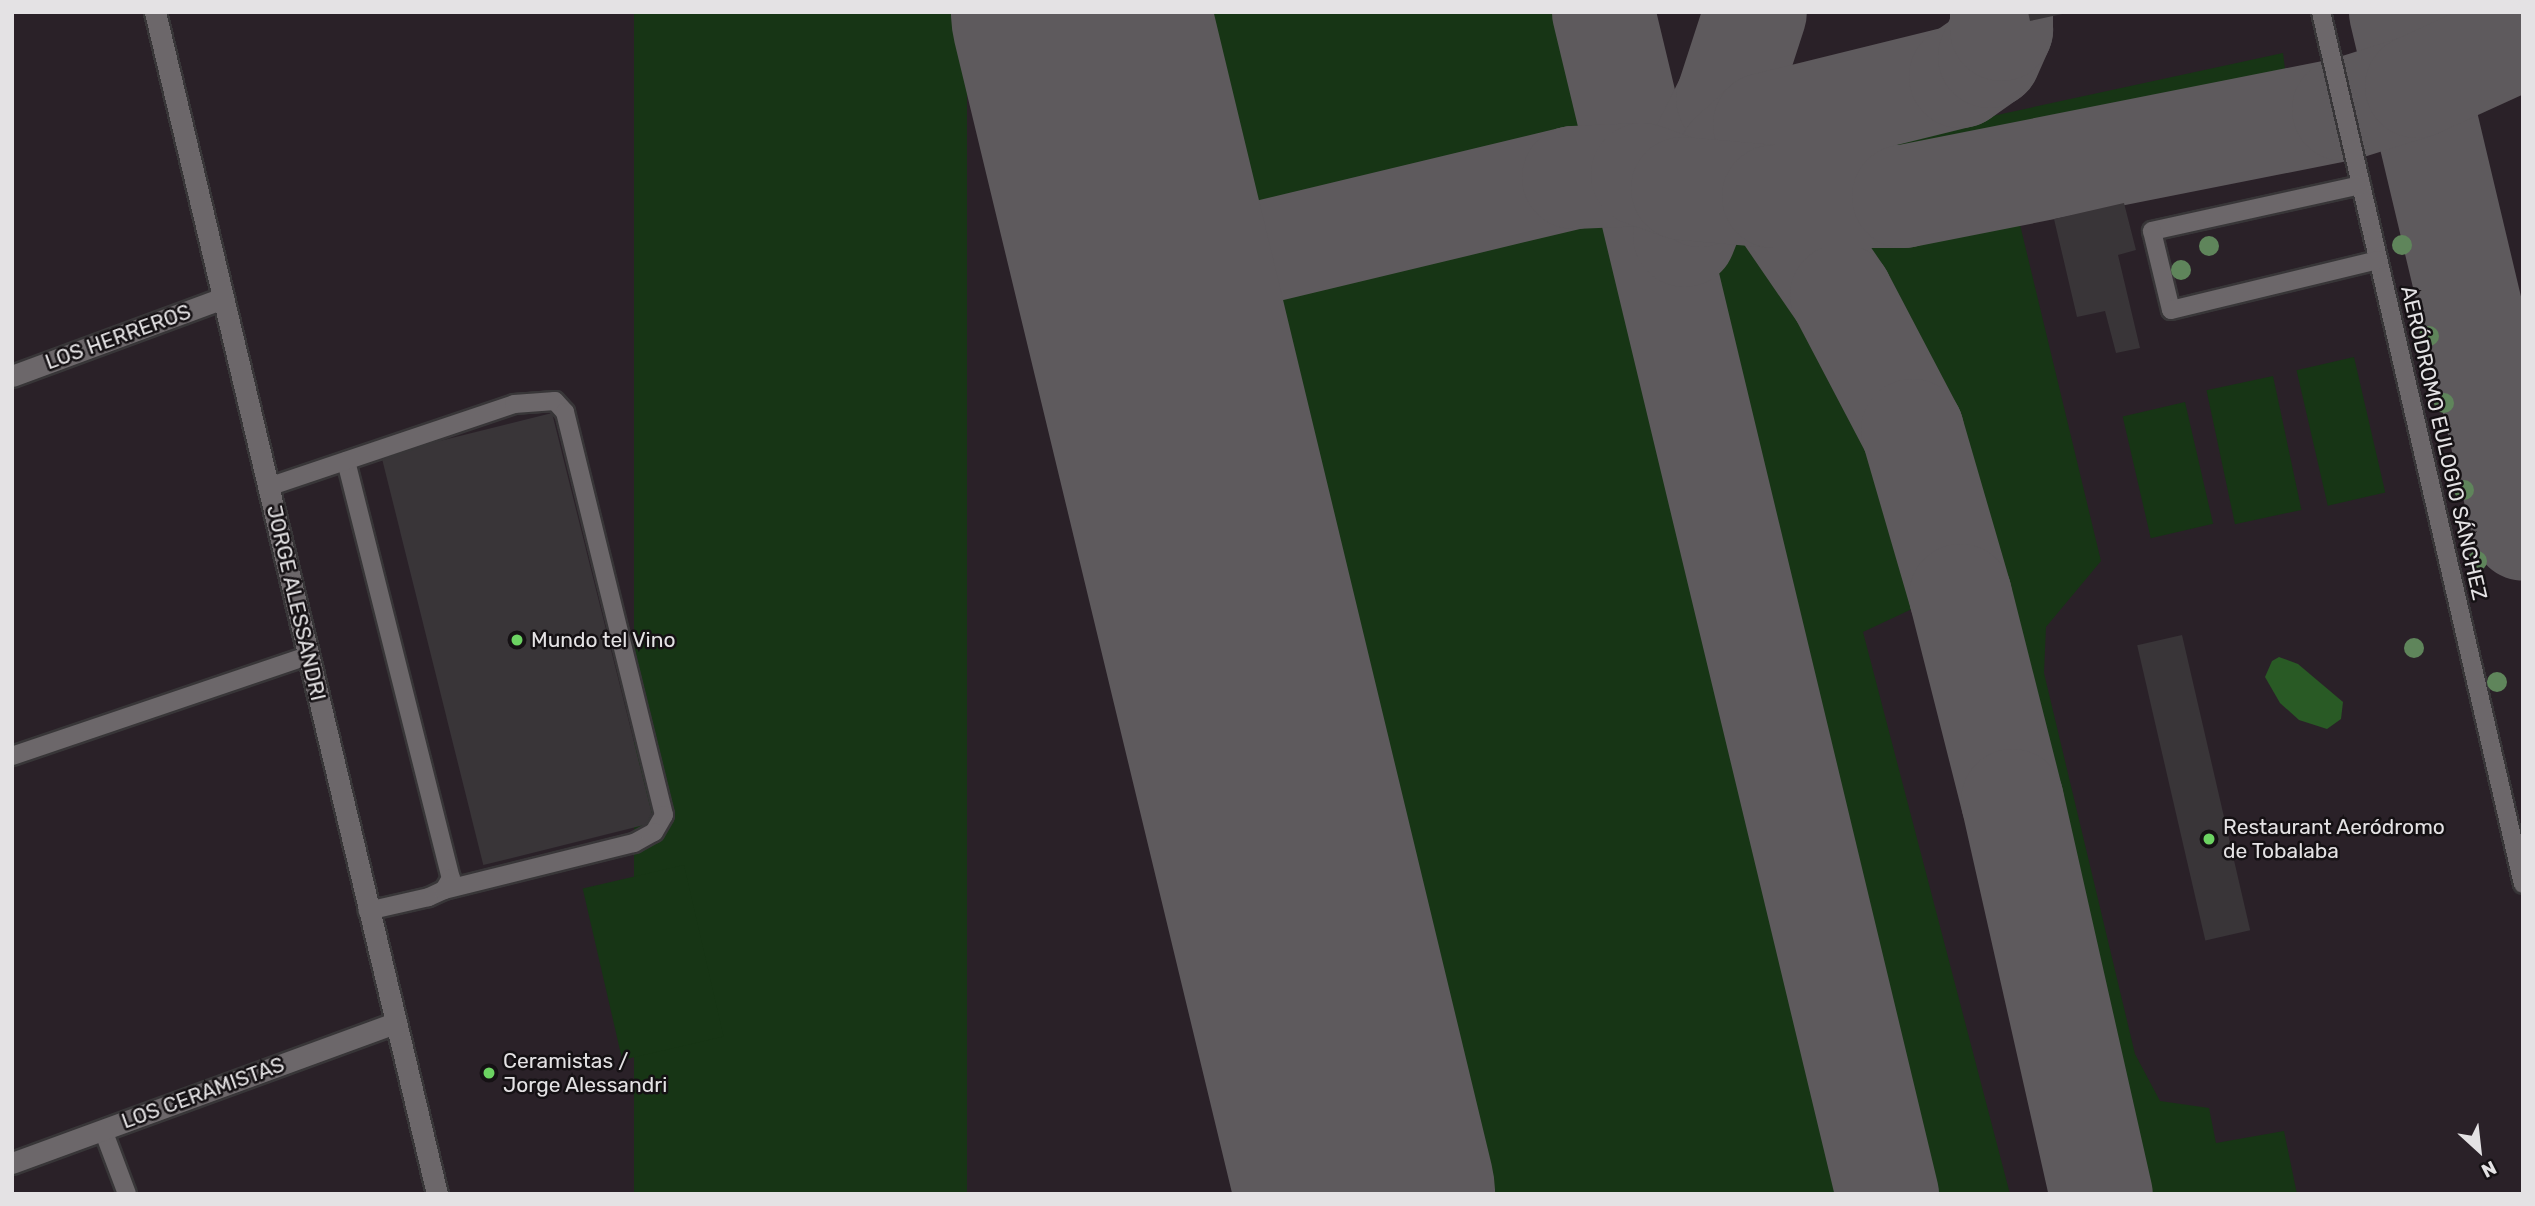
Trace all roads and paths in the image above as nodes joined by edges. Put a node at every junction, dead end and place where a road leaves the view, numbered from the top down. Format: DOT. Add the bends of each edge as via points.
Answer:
graph roads {
  1 [pos="155,12"];
  2 [pos="2321,12"];
  3 [pos="2361,185"];
  4 [pos="2378,260"];
  5 [pos="223,298"];
  6 [pos="12,376"];
  7 [pos="346,461"];
  8 [pos="268,487"];
  9 [pos="308,656"];
  10 [pos="12,756"];
  11 [pos="2523,884"];
  12 [pos="444,890"];
  13 [pos="369,911"];
  14 [pos="395,1023"];
  15 [pos="103,1129"];
  16 [pos="12,1163"];
  17 [pos="127,1194"];
  18 [pos="437,1194"];
  1 -- 5 [label="main road, JORGE ALESSANDRI"];
  2 -- 3 [label="lane, AERÓDROMO EULOGIO SÁNCHEZ"];
  3 -- 4 [label="lane, AERÓDROMO EULOGIO SÁNCHEZ"];
  3 -- 4 [label="lane" via="2152,232 2171,310"];
  4 -- 11 [label="lane, AERÓDROMO EULOGIO SÁNCHEZ"];
  5 -- 6 [label="main road, LOS HERREROS"];
  5 -- 8 [label="main road, JORGE ALESSANDRI"];
  7 -- 8 [label="lane"];
  7 -- 12 [label="lane" via="451,878"];
  7 -- 12 [label="lane" via="514,404 555,401 560,406 664,815 654,832 634,843"];
  8 -- 9 [label="main road, JORGE ALESSANDRI"];
  9 -- 10 [label="lane"];
  9 -- 13 [label="main road, JORGE ALESSANDRI"];
  12 -- 13 [label="lane"];
  13 -- 14 [label="main road, JORGE ALESSANDRI"];
  14 -- 15 [label="main road, LOS CERAMISTAS"];
  14 -- 18 [label="main road, JORGE ALESSANDRI"];
  15 -- 16 [label="main road, LOS CERAMISTAS"];
  15 -- 17 [label="lane"];
}
